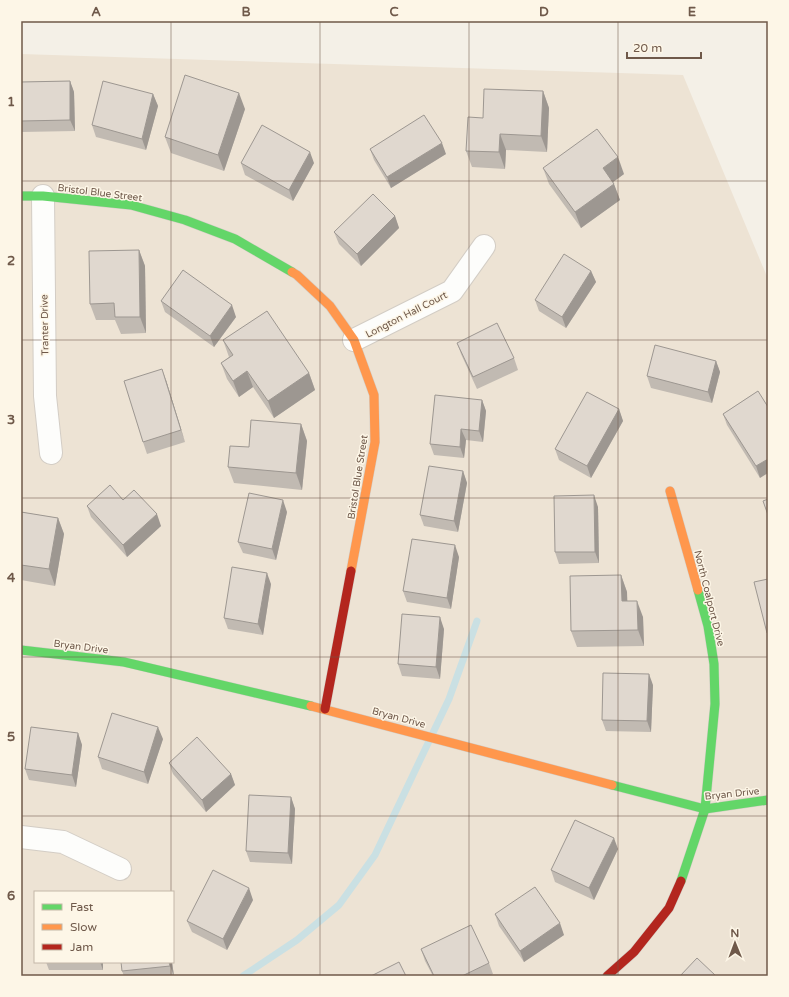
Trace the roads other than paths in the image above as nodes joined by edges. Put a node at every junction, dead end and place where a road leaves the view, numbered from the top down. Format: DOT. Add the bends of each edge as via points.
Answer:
graph roads {
  1 [pos="21,196"];
  2 [pos="43,196"];
  3 [pos="484,246"];
  4 [pos="354,340"];
  5 [pos="50,453"];
  6 [pos="670,491"];
  7 [pos="21,650"];
  8 [pos="326,709"];
  9 [pos="768,800"];
  10 [pos="705,809"];
  11 [pos="21,838"];
  12 [pos="120,869"];
  13 [pos="607,976"];
  1 -- 2 [label="street, Bristol Blue Street"];
  2 -- 4 [label="street, Bristol Blue Street" via="131,205 185,220 235,239 297,276 330,306"];
  2 -- 5 [label="street, Tranter Drive" via="45,396"];
  3 -- 4 [label="street, Longton Hall Court" via="452,290"];
  4 -- 8 [label="street, Bristol Blue Street" via="374,395 375,442"];
  6 -- 10 [label="street, North Coalport Drive" via="708,626 714,664 715,704"];
  7 -- 8 [label="street, Bryan Drive" via="124,662"];
  8 -- 10 [label="street, Bryan Drive"];
  9 -- 10 [label="street, Bryan Drive"];
  10 -- 13 [label="street, North Coalport Drive" via="684,873 669,908 634,952"];
  11 -- 12 [label="street" via="63,842"];
}
